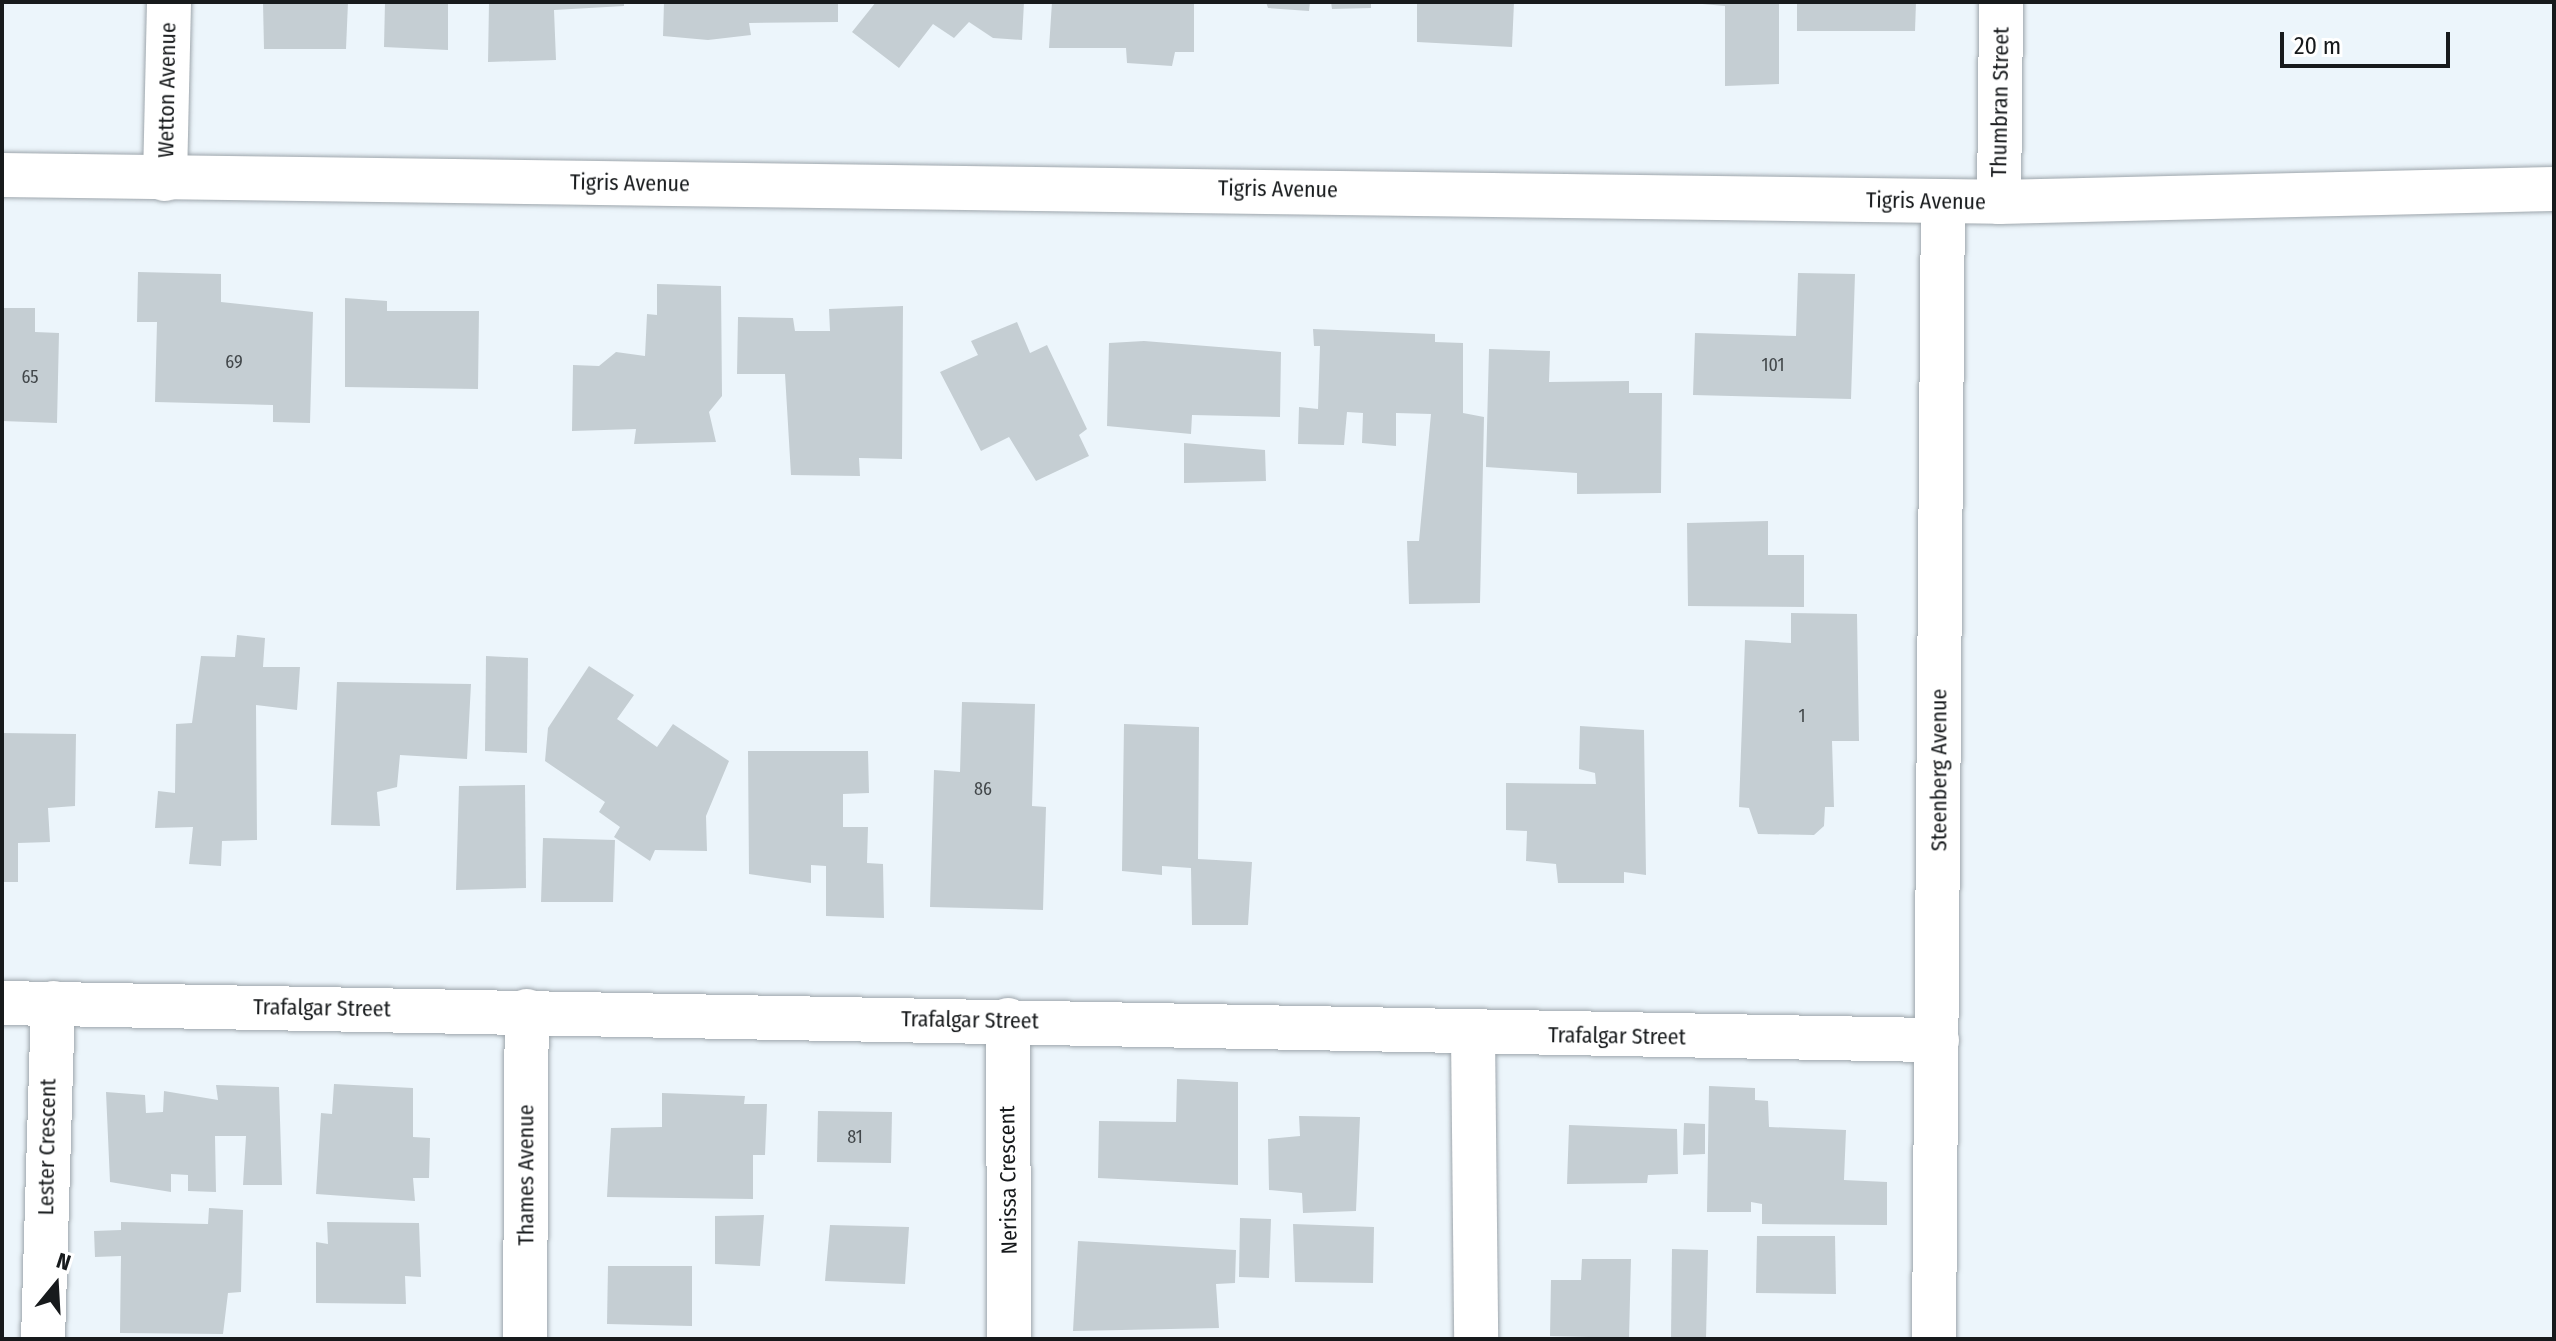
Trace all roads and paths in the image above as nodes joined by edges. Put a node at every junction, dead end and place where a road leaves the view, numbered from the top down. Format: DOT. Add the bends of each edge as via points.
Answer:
graph roads {
  1 [pos="169,2"];
  2 [pos="2001,2"];
  3 [pos="2,175"];
  4 [pos="165,179"];
  5 [pos="2554,189"];
  6 [pos="1943,201"];
  7 [pos="1999,202"];
  8 [pos="2,1003"];
  9 [pos="53,1003"];
  10 [pos="527,1011"];
  11 [pos="1008,1020"];
  12 [pos="1473,1034"];
  13 [pos="1937,1040"];
  14 [pos="43,1339"];
  15 [pos="525,1339"];
  16 [pos="1009,1339"];
  17 [pos="1476,1339"];
  18 [pos="1934,1339"];
  1 -- 4 [label="street, Wetton Avenue"];
  2 -- 7 [label="street, Thumbran Street"];
  3 -- 4 [label="street, Tigris Avenue"];
  4 -- 6 [label="street, Tigris Avenue"];
  5 -- 7 [label="street, Tigris Avenue"];
  6 -- 7 [label="street, Tigris Avenue"];
  6 -- 13 [label="street, Steenberg Avenue"];
  8 -- 9 [label="street, Trafalgar Street"];
  9 -- 10 [label="street, Trafalgar Street"];
  9 -- 14 [label="street, Lester Crescent"];
  10 -- 11 [label="street, Trafalgar Street"];
  10 -- 15 [label="street, Thames Avenue"];
  11 -- 12 [label="street, Trafalgar Street"];
  11 -- 16 [label="street, Nerissa Crescent"];
  12 -- 13 [label="street, Trafalgar Street"];
  12 -- 17 [label="street"];
  13 -- 18 [label="street, Steenberg Avenue"];
}
